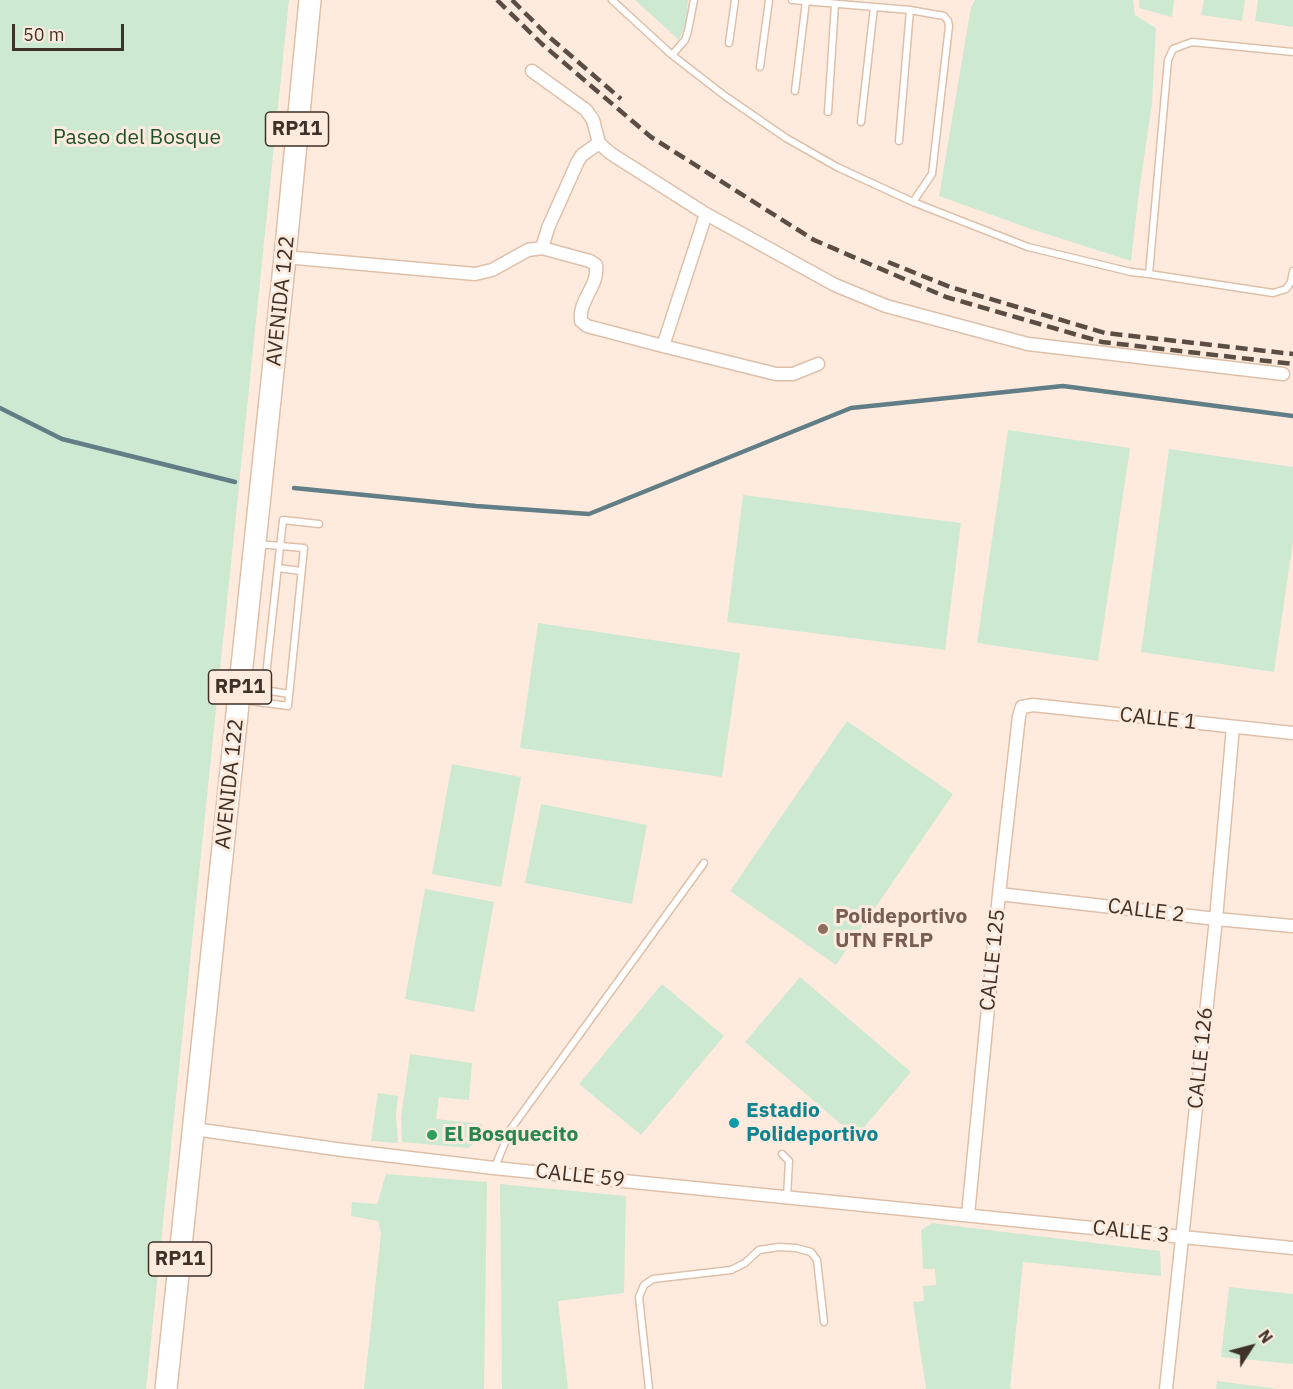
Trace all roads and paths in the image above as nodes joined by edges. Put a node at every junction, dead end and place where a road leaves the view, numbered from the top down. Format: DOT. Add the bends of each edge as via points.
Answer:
graph roads {
  1 [pos="309,0"];
  2 [pos="612,0"];
  3 [pos="694,0"];
  4 [pos="735,0"];
  5 [pos="769,0"];
  6 [pos="792,0"];
  7 [pos="806,1"];
  8 [pos="835,4"];
  9 [pos="874,7"];
  10 [pos="910,10"];
  11 [pos="729,43"];
  12 [pos="1293,52"];
  13 [pos="672,55"];
  14 [pos="760,67"];
  15 [pos="532,71"];
  16 [pos="795,91"];
  17 [pos="828,112"];
  18 [pos="861,122"];
  19 [pos="899,141"];
  20 [pos="598,143"];
  21 [pos="913,201"];
  22 [pos="706,214"];
  23 [pos="542,248"];
  24 [pos="285,257"];
  25 [pos="1293,271"];
  26 [pos="1149,274"];
  27 [pos="663,346"];
  28 [pos="818,364"];
  29 [pos="1283,374"];
  30 [pos="319,524"];
  31 [pos="255,544"];
  32 [pos="281,546"];
  33 [pos="278,568"];
  34 [pos="302,571"];
  35 [pos="264,690"];
  36 [pos="289,694"];
  37 [pos="239,700"];
  38 [pos="263,703"];
  39 [pos="1022,707"];
  40 [pos="1233,727"];
  41 [pos="1293,733"];
  42 [pos="704,863"];
  43 [pos="999,894"];
  44 [pos="1216,919"];
  45 [pos="1293,926"];
  46 [pos="194,1129"];
  47 [pos="782,1154"];
  48 [pos="494,1168"];
  49 [pos="787,1197"];
  50 [pos="968,1215"];
  51 [pos="1181,1237"];
  52 [pos="1293,1248"];
  53 [pos="824,1322"];
  54 [pos="166,1389"];
  55 [pos="649,1389"];
  56 [pos="1166,1389"];
  1 -- 24 [label="highway, AVENIDA 122 / RP11"];
  2 -- 13 [label="lane"];
  3 -- 13 [label="lane" via="685,40"];
  4 -- 11 [label="lane"];
  5 -- 14 [label="lane"];
  6 -- 7 [label="lane"];
  7 -- 8 [label="lane"];
  7 -- 16 [label="lane"];
  8 -- 9 [label="lane"];
  8 -- 17 [label="lane"];
  9 -- 10 [label="lane"];
  9 -- 18 [label="lane"];
  10 -- 19 [label="lane"];
  10 -- 21 [label="lane" via="944,16 949,26 932,174"];
  12 -- 26 [label="lane" via="1192,42 1173,49 1168,60"];
  13 -- 21 [label="lane" via="786,138 837,167"];
  15 -- 20 [label="street" via="586,110 593,120"];
  20 -- 22 [label="street"];
  20 -- 23 [label="street" via="578,161"];
  21 -- 26 [label="lane" via="1028,248"];
  22 -- 27 [label="street"];
  22 -- 29 [label="street" via="835,285 886,306 1028,344"];
  23 -- 24 [label="street" via="528,250 492,270 475,274"];
  23 -- 27 [label="street" via="596,265 597,274 580,312 581,321 587,326"];
  24 -- 31 [label="highway, AVENIDA 122 / RP11"];
  25 -- 26 [label="lane" via="1286,289 1273,293"];
  27 -- 28 [label="street" via="776,374 793,374"];
  30 -- 32 [label="lane" via="283,520"];
  31 -- 32 [label="lane"];
  31 -- 37 [label="highway, AVENIDA 122 / RP11"];
  32 -- 33 [label="lane"];
  32 -- 34 [label="lane" via="304,548"];
  33 -- 34 [label="lane"];
  33 -- 35 [label="lane"];
  34 -- 36 [label="lane"];
  35 -- 36 [label="lane"];
  35 -- 38 [label="lane"];
  36 -- 38 [label="lane" via="288,706"];
  37 -- 38 [label="lane"];
  37 -- 46 [label="highway, AVENIDA 122 / RP11"];
  39 -- 40 [label="street, CALLE 1" via="1033,705"];
  39 -- 43 [label="street, CALLE 125"];
  40 -- 41 [label="street, CALLE 1"];
  40 -- 44 [label="street, CALLE 126"];
  42 -- 48 [label="lane" via="510,1130"];
  43 -- 44 [label="street, CALLE 2"];
  43 -- 50 [label="street, CALLE 125"];
  44 -- 45 [label="street, CALLE 2"];
  44 -- 51 [label="street, CALLE 126"];
  46 -- 48 [label="street, CALLE 59"];
  46 -- 54 [label="highway, AVENIDA 122 / RP11"];
  47 -- 49 [label="lane" via="789,1161"];
  48 -- 49 [label="street, CALLE 59"];
  49 -- 50 [label="street, CALLE 59"];
  50 -- 51 [label="street, CALLE 3"];
  51 -- 52 [label="street, CALLE 3"];
  51 -- 56 [label="street, CALLE 126"];
  53 -- 55 [label="lane" via="817,1260 811,1252 796,1248 759,1250 731,1270 653,1279 644,1285 639,1297"];
}
